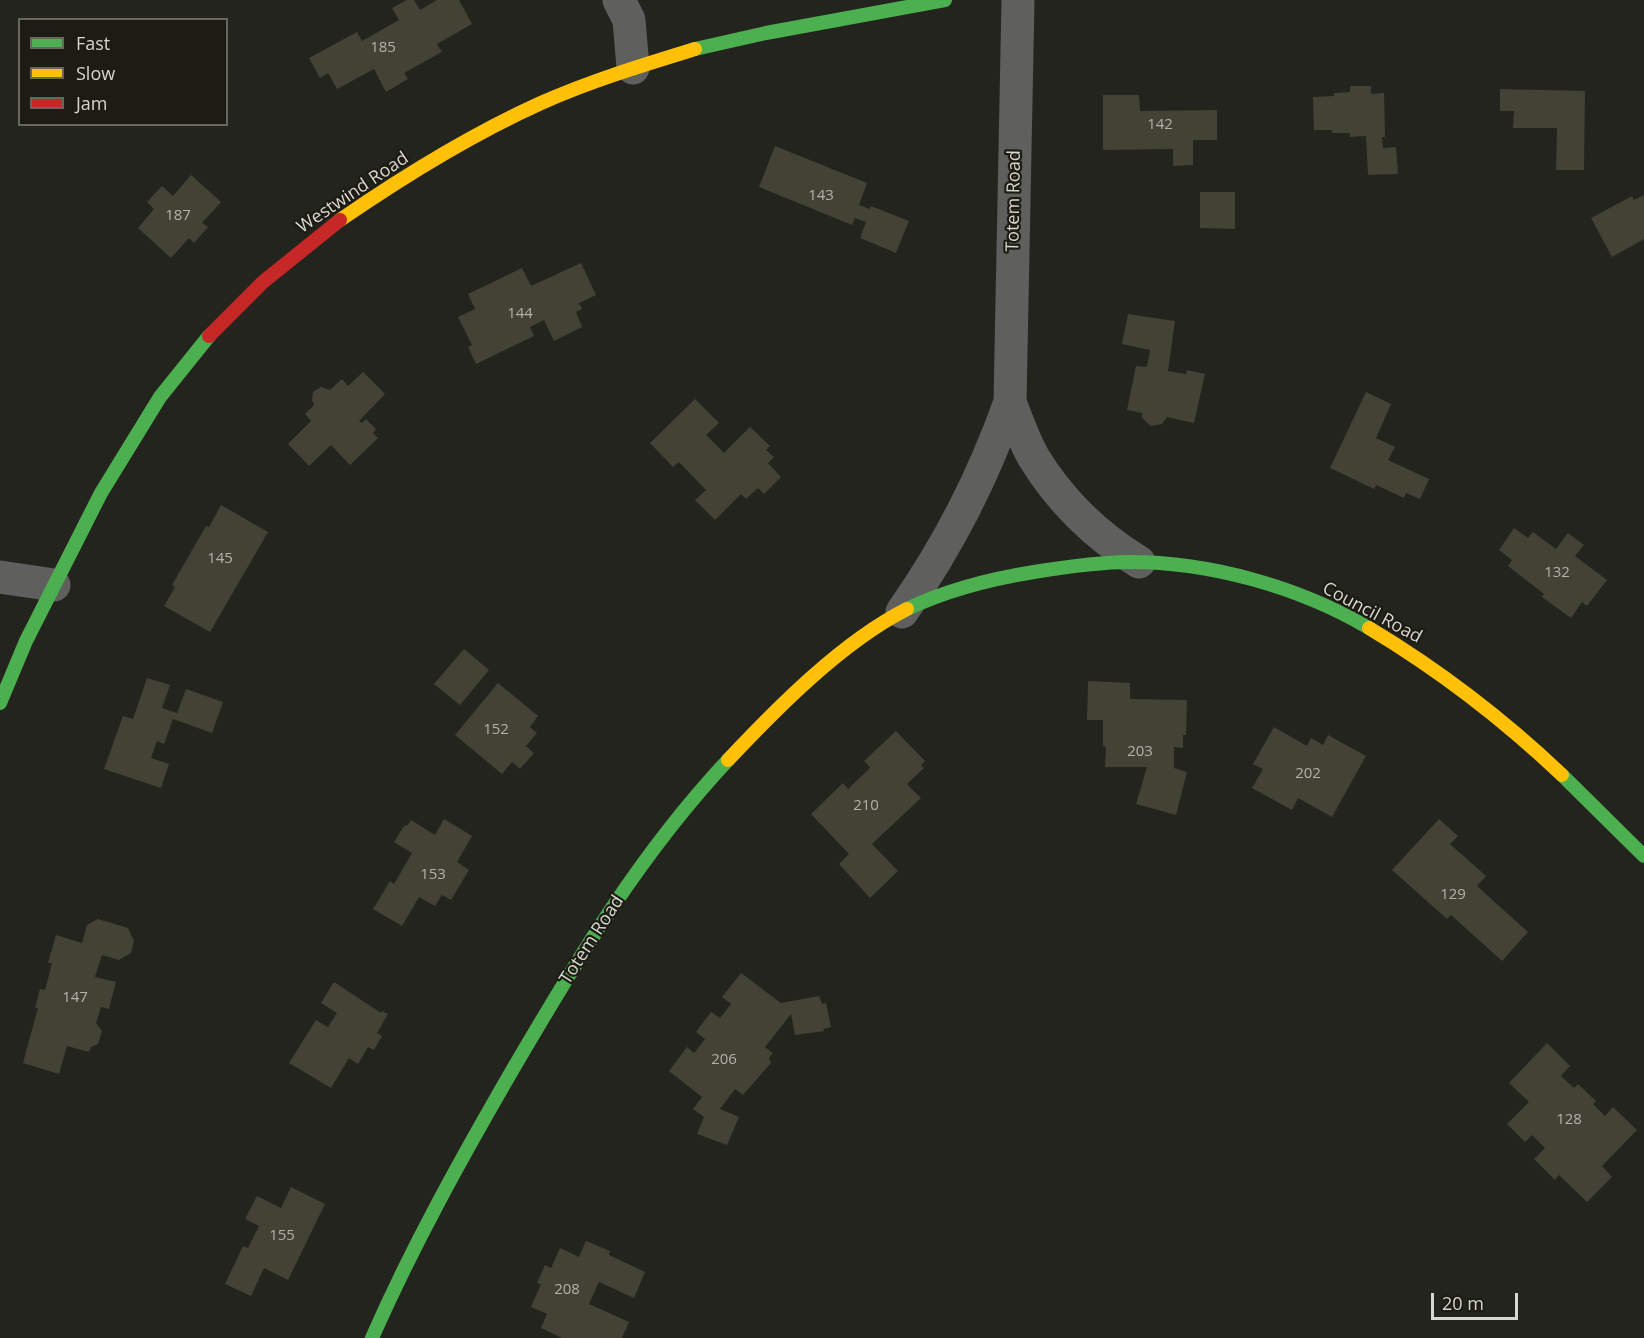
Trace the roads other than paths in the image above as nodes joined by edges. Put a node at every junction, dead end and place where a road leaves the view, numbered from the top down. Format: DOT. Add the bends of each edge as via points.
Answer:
graph roads {
  1 [pos="619,0"];
  2 [pos="945,0"];
  3 [pos="1017,0"];
  4 [pos="633,68"];
  5 [pos="1010,402"];
  6 [pos="1139,562"];
  7 [pos="1014,574"];
  8 [pos="0,577"];
  9 [pos="54,585"];
  10 [pos="902,612"];
  11 [pos="0,703"];
  12 [pos="1644,856"];
  13 [pos="372,1338"];
  1 -- 4 [label="street" via="629,20"];
  2 -- 4 [label="street, Westwind Road" via="755,35"];
  3 -- 5 [label="street, Totem Road"];
  4 -- 9 [label="street, Westwind Road" via="541,103 452,148 341,219 263,282 212,332 160,397 101,493"];
  5 -- 6 [label="street, Totem Road" via="1033,456 1065,502 1111,545"];
  5 -- 10 [label="street, Totem Road" via="970,501 932,569"];
  6 -- 7 [label="street, Council Road"];
  6 -- 12 [label="street, Council Road" via="1216,571 1287,591 1354,620 1427,663 1496,715"];
  7 -- 10 [label="street, Totem Road"];
  8 -- 9 [label="street"];
  9 -- 11 [label="street, Westwind Road"];
  10 -- 13 [label="street, Totem Road" via="825,667 776,710 711,776 649,853 589,939 476,1134 417,1243"];
}
